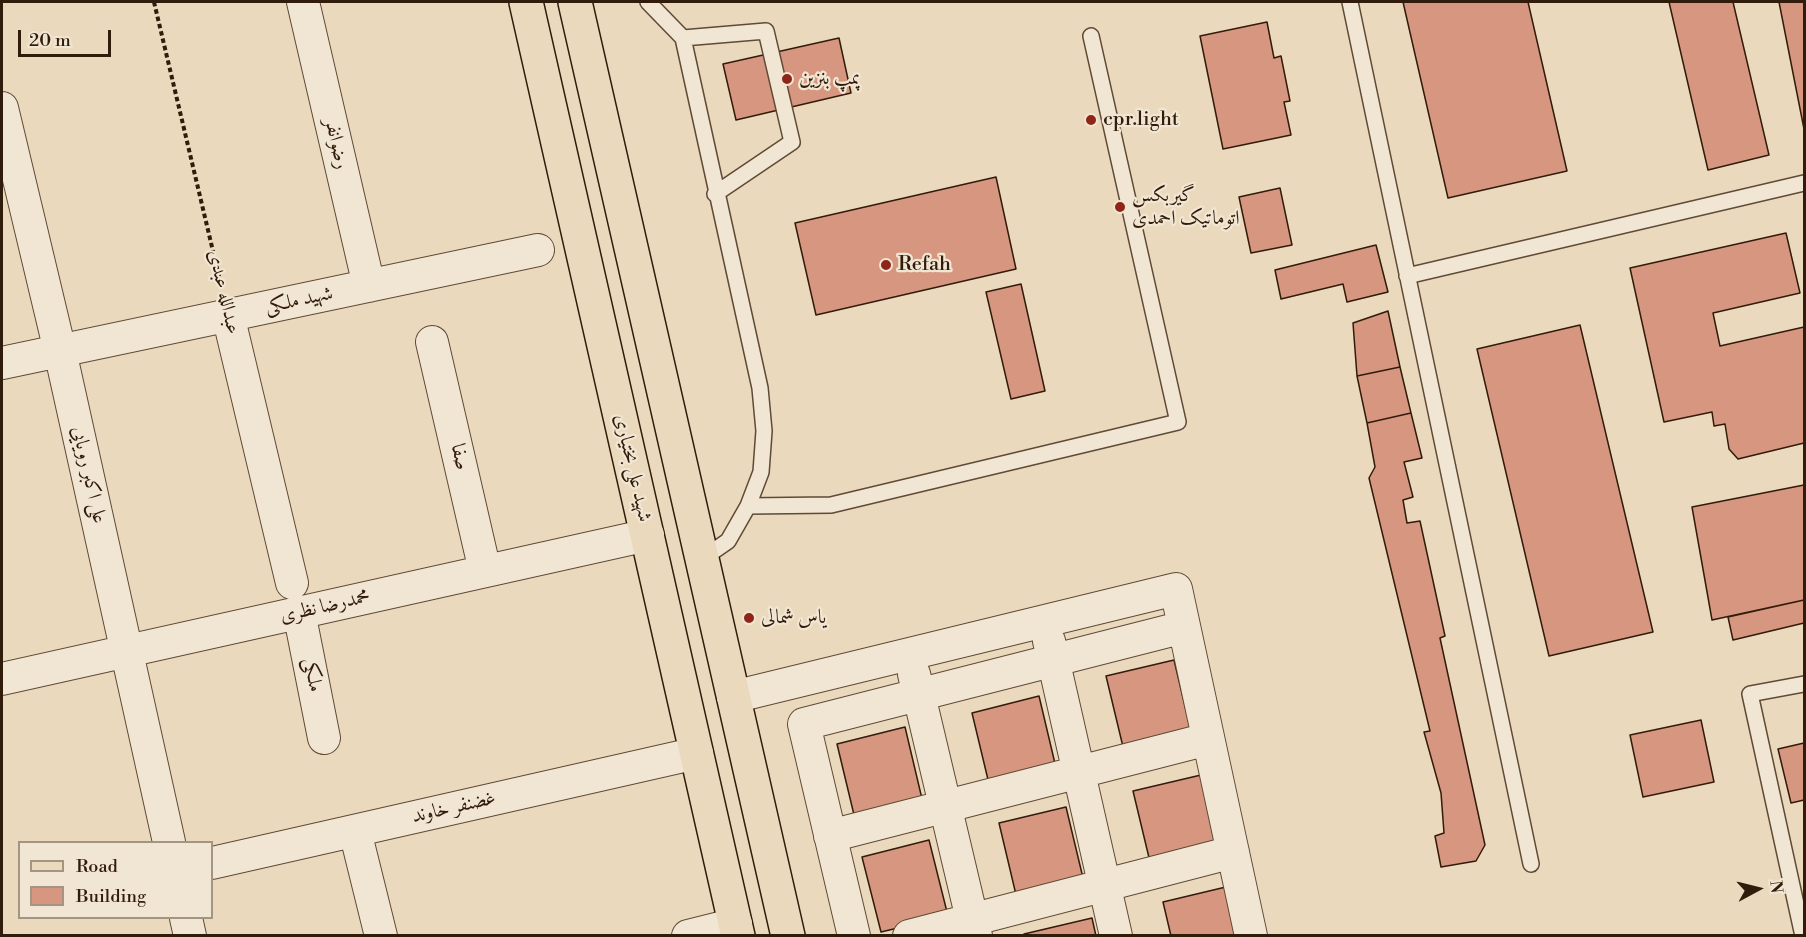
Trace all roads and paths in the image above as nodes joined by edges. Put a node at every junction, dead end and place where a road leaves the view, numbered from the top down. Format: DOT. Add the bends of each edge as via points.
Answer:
graph roads {
  1 [pos="154,2"];
  2 [pos="303,2"];
  3 [pos="526,2"];
  4 [pos="577,2"];
  5 [pos="648,2"];
  6 [pos="1350,2"];
  7 [pos="1091,36"];
  8 [pos="683,38"];
  9 [pos="2,108"];
  10 [pos="1804,183"];
  11 [pos="715,194"];
  12 [pos="538,250"];
  13 [pos="1407,276"];
  14 [pos="369,286"];
  15 [pos="228,315"];
  16 [pos="432,342"];
  17 [pos="60,351"];
  18 [pos="2,363"];
  19 [pos="748,506"];
  20 [pos="648,534"];
  21 [pos="702,559"];
  22 [pos="485,571"];
  23 [pos="296,598"];
  24 [pos="1045,622"];
  25 [pos="1184,627"];
  26 [pos="127,651"];
  27 [pos="910,653"];
  28 [pos="1053,660"];
  29 [pos="2,679"];
  30 [pos="1804,684"];
  31 [pos="919,694"];
  32 [pos="733,697"];
  33 [pos="324,738"];
  34 [pos="1208,739"];
  35 [pos="697,753"];
  36 [pos="1077,772"];
  37 [pos="944,807"];
  38 [pos="355,831"];
  39 [pos="830,836"];
  40 [pos="169,841"];
  41 [pos="1233,852"];
  42 [pos="213,862"];
  43 [pos="1531,864"];
  44 [pos="1104,885"];
  45 [pos="186,919"];
  46 [pos="974,928"];
  47 [pos="737,930"];
  48 [pos="190,936"];
  49 [pos="381,936"];
  50 [pos="688,936"];
  51 [pos="788,936"];
  52 [pos="854,936"];
  53 [pos="909,936"];
  54 [pos="1116,936"];
  55 [pos="1251,936"];
  56 [pos="1803,936"];
  1 -- 15 [label="path, عبدالله عبدی"];
  2 -- 14 [label="street, رضوانفر"];
  3 -- 20 [label="main road, شهید علی بختیاری"];
  4 -- 21 [label="main road"];
  5 -- 8 [label="lane"];
  6 -- 13 [label="lane"];
  7 -- 19 [label="lane" via="1178,422 831,505"];
  8 -- 11 [label="lane"];
  8 -- 11 [label="lane" via="766,31 792,142"];
  9 -- 17 [label="street, علی اکبر رویایی"];
  10 -- 13 [label="lane"];
  11 -- 19 [label="lane" via="760,388 764,431 761,472"];
  12 -- 14 [label="street, شهید ملکی"];
  13 -- 43 [label="lane"];
  14 -- 15 [label="street, شهید ملکی"];
  15 -- 17 [label="street, شهید ملکی"];
  15 -- 23 [label="street, عبدالله عبدی"];
  16 -- 22 [label="street, صفا"];
  17 -- 18 [label="street, شهید ملکی"];
  17 -- 26 [label="street, علی اکبر رویایی"];
  19 -- 21 [label="lane" via="728,541"];
  20 -- 22 [label="street, محمدرضا نظری"];
  20 -- 35 [label="main road, شهید علی بختیاری"];
  21 -- 32 [label="main road"];
  22 -- 23 [label="street, محمدرضا نظری"];
  23 -- 26 [label="street, محمدرضا نظری"];
  23 -- 33 [label="street, ملکی"];
  24 -- 25 [label="street" via="1176,589"];
  24 -- 27 [label="street"];
  24 -- 28 [label="street"];
  25 -- 28 [label="street"];
  25 -- 34 [label="street"];
  26 -- 29 [label="street, محمدرضا نظری"];
  26 -- 40 [label="street, علی اکبر رویایی"];
  27 -- 31 [label="street"];
  27 -- 32 [label="street"];
  28 -- 31 [label="street"];
  28 -- 36 [label="street"];
  30 -- 56 [label="lane" via="1750,694"];
  31 -- 37 [label="street"];
  31 -- 39 [label="street" via="804,724"];
  32 -- 51 [label="main road"];
  34 -- 36 [label="street"];
  34 -- 41 [label="street"];
  35 -- 38 [label="street, غضنفر خاوند"];
  35 -- 47 [label="main road, شهید علی بختیاری"];
  36 -- 37 [label="street"];
  36 -- 44 [label="street"];
  37 -- 39 [label="street"];
  37 -- 46 [label="street"];
  38 -- 42 [label="street, غضنفر خاوند"];
  38 -- 49 [label="street"];
  39 -- 52 [label="street"];
  41 -- 44 [label="street"];
  41 -- 55 [label="street"];
  44 -- 46 [label="street"];
  44 -- 54 [label="street"];
  45 -- 48 [label="street"];
  46 -- 53 [label="street"];
  47 -- 50 [label="street"];
}
